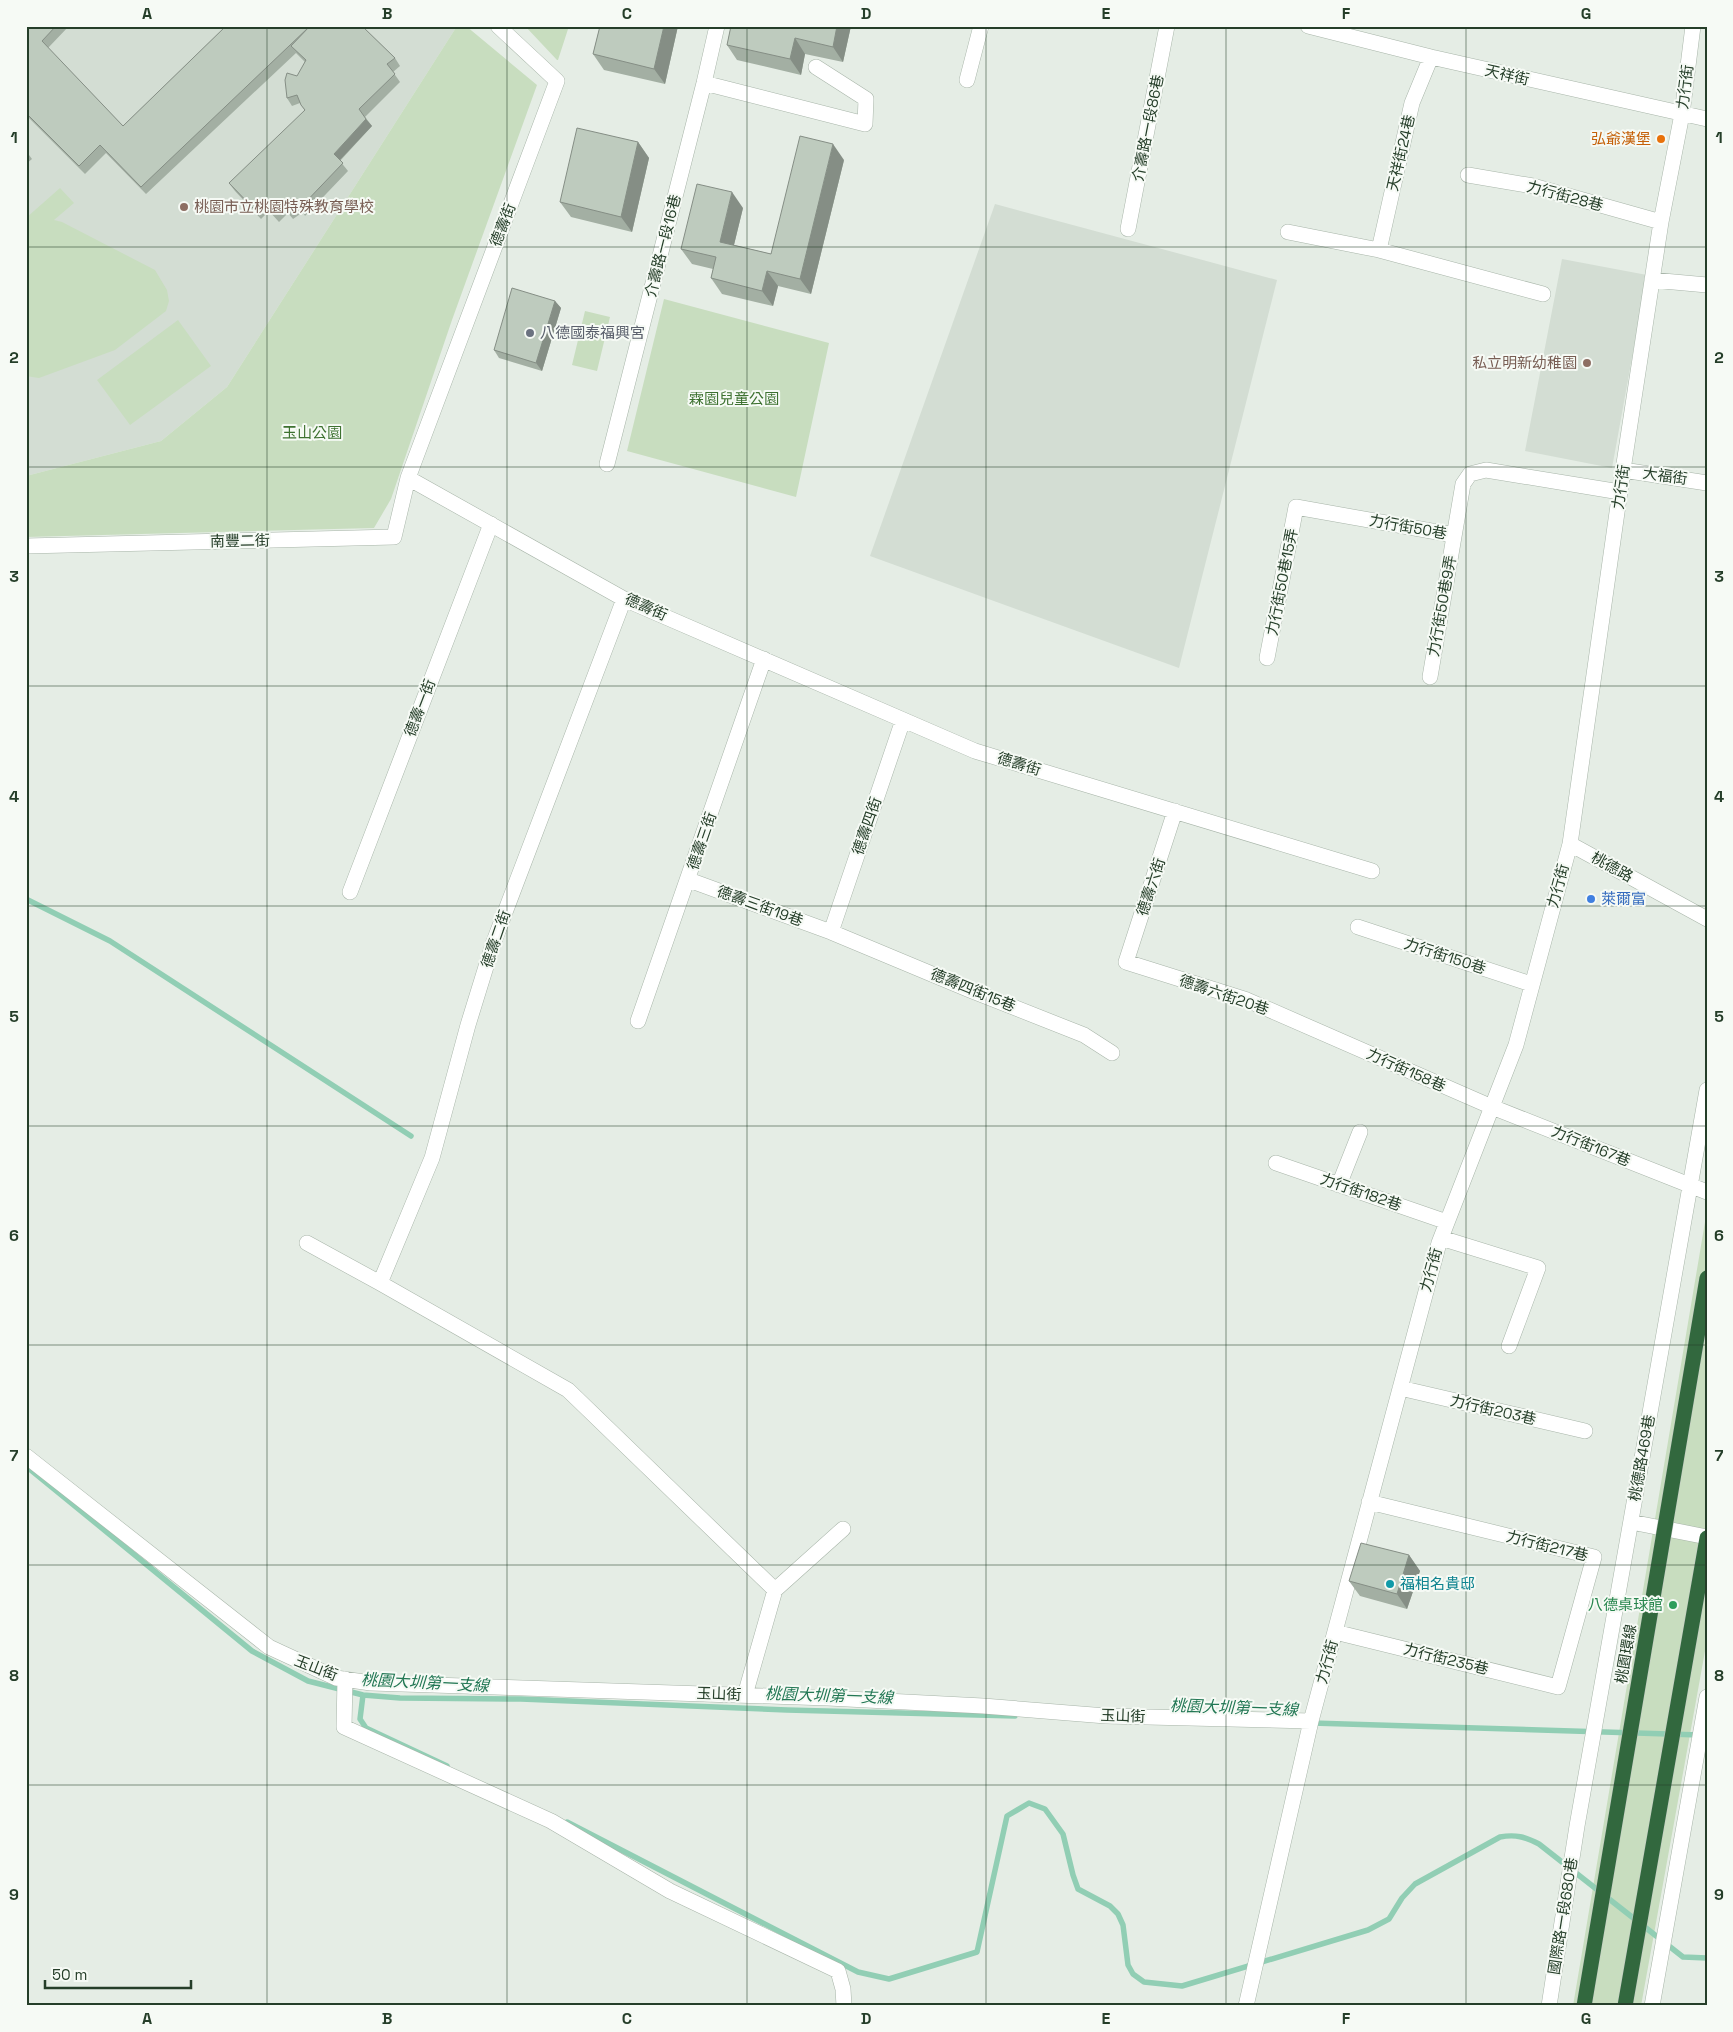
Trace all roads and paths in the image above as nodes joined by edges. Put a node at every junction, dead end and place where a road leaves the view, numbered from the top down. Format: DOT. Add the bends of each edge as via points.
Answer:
graph roads {
  1 [pos="498,26"];
  2 [pos="717,26"];
  3 [pos="981,26"];
  4 [pos="1167,26"];
  5 [pos="1308,26"];
  6 [pos="1693,26"];
  7 [pos="1431,57"];
  8 [pos="816,67"];
  9 [pos="966,80"];
  10 [pos="704,83"];
  11 [pos="1682,114"];
  12 [pos="1707,119"];
  13 [pos="1468,175"];
  14 [pos="1661,222"];
  15 [pos="1128,229"];
  16 [pos="1288,232"];
  17 [pos="1378,250"];
  18 [pos="1652,280"];
  19 [pos="1707,285"];
  20 [pos="1543,294"];
  21 [pos="607,464"];
  22 [pos="1623,470"];
  23 [pos="408,478"];
  24 [pos="1707,483"];
  25 [pos="1620,492"];
  26 [pos="1296,507"];
  27 [pos="491,524"];
  28 [pos="1454,535"];
  29 [pos="26,546"];
  30 [pos="624,598"];
  31 [pos="1267,658"];
  32 [pos="764,659"];
  33 [pos="1430,677"];
  34 [pos="903,720"];
  35 [pos="1175,811"];
  36 [pos="1570,844"];
  37 [pos="1372,871"];
  38 [pos="688,880"];
  39 [pos="350,892"];
  40 [pos="1707,919"];
  41 [pos="1358,927"];
  42 [pos="831,932"];
  43 [pos="1126,962"];
  44 [pos="1531,984"];
  45 [pos="638,1022"];
  46 [pos="1321,1032"];
  47 [pos="1112,1053"];
  48 [pos="1707,1090"];
  49 [pos="1492,1107"];
  50 [pos="1360,1132"];
  51 [pos="1276,1163"];
  52 [pos="1340,1185"];
  53 [pos="1690,1185"];
  54 [pos="1707,1192"];
  55 [pos="1447,1222"];
  56 [pos="1441,1238"];
  57 [pos="307,1244"];
  58 [pos="1707,1278"];
  59 [pos="380,1283"];
  60 [pos="1509,1346"];
  61 [pos="1400,1388"];
  62 [pos="1585,1431"];
  63 [pos="26,1456"];
  64 [pos="1369,1502"];
  65 [pos="1630,1522"];
  66 [pos="843,1529"];
  67 [pos="1707,1538"];
  68 [pos="775,1590"];
  69 [pos="1335,1632"];
  70 [pos="345,1678"];
  71 [pos="1558,1687"];
  72 [pos="745,1695"];
  73 [pos="1707,1697"];
  74 [pos="1311,1721"];
  75 [pos="1577,1826"];
  76 [pos="844,2006"];
  77 [pos="1246,2006"];
  78 [pos="1549,2006"];
  79 [pos="1584,2006"];
  80 [pos="1625,2006"];
  81 [pos="1652,2006"];
  1 -- 23 [label="street, 德壽街" via="557,81"];
  2 -- 10 [label="street, 介壽路一段16巷"];
  3 -- 9 [label="street"];
  4 -- 15 [label="street, 介壽路一段86巷"];
  5 -- 7 [label="street, 天祥街"];
  6 -- 11 [label="street, 力行街"];
  7 -- 11 [label="street, 天祥街"];
  7 -- 17 [label="street, 天祥街24巷" via="1412,103"];
  8 -- 10 [label="street" via="866,99 865,124"];
  10 -- 21 [label="street, 介壽路一段16巷"];
  11 -- 12 [label="street, 天祥街"];
  11 -- 14 [label="street, 力行街"];
  13 -- 14 [label="street, 力行街28巷" via="1533,186"];
  14 -- 18 [label="street, 力行街"];
  16 -- 17 [label="street"];
  17 -- 20 [label="street"];
  18 -- 19 [label="street"];
  18 -- 22 [label="street, 力行街"];
  22 -- 24 [label="street, 大福街"];
  22 -- 25 [label="street, 力行街"];
  23 -- 27 [label="street, 德壽街"];
  23 -- 29 [label="street, 南豐二街" via="394,537"];
  25 -- 28 [label="street, 力行街50巷" via="1486,470 1470,474 1463,484"];
  25 -- 36 [label="street, 力行街"];
  26 -- 28 [label="street, 力行街50巷"];
  26 -- 31 [label="street, 力行街50巷15弄"];
  27 -- 30 [label="street, 德壽街"];
  27 -- 39 [label="street, 德壽一街"];
  28 -- 33 [label="street, 力行街50巷9弄"];
  30 -- 32 [label="street, 德壽街"];
  30 -- 59 [label="street, 德壽二街" via="494,944 432,1158"];
  32 -- 34 [label="street, 德壽街"];
  32 -- 38 [label="street, 德壽三街"];
  34 -- 35 [label="street, 德壽街" via="975,751"];
  34 -- 42 [label="street, 德壽四街"];
  35 -- 37 [label="street, 德壽街"];
  35 -- 43 [label="street, 德壽六街"];
  36 -- 40 [label="street, 桃德路"];
  36 -- 44 [label="street, 力行街"];
  38 -- 42 [label="street, 德壽三街19巷"];
  38 -- 45 [label="street, 德壽三街"];
  41 -- 44 [label="street, 力行街150巷"];
  42 -- 47 [label="street, 德壽四街15巷" via="1084,1035"];
  43 -- 46 [label="street, 德壽六街20巷" via="1248,1000"];
  44 -- 49 [label="street, 力行街" via="1516,1045"];
  46 -- 49 [label="street, 力行街158巷"];
  48 -- 53 [label="street, 桃德路469巷"];
  49 -- 53 [label="street, 力行街167巷"];
  49 -- 55 [label="street, 力行街"];
  50 -- 52 [label="street"];
  51 -- 52 [label="street, 力行街182巷"];
  52 -- 55 [label="street, 力行街182巷"];
  53 -- 54 [label="street, 力行街167巷"];
  53 -- 65 [label="street, 桃德路469巷"];
  55 -- 56 [label="street, 力行街"];
  56 -- 60 [label="street" via="1538,1268"];
  56 -- 61 [label="street, 力行街"];
  57 -- 59 [label="street"];
  58 -- 79 [label="highway, 桃園環線, bridge"];
  59 -- 68 [label="street" via="568,1390"];
  61 -- 62 [label="street, 力行街203巷"];
  61 -- 64 [label="street, 力行街"];
  63 -- 70 [label="street, 玉山街" via="269,1647 336,1678"];
  64 -- 69 [label="street, 力行街"];
  64 -- 71 [label="street, 力行街217巷" via="1594,1557"];
  65 -- 67 [label="street"];
  65 -- 75 [label="street, 桃德路469巷"];
  66 -- 68 [label="street"];
  67 -- 80 [label="highway"];
  68 -- 72 [label="street"];
  69 -- 71 [label="street, 力行街235巷"];
  69 -- 74 [label="street, 力行街"];
  70 -- 72 [label="street, 玉山街" via="371,1683"];
  70 -- 76 [label="street" via="344,1727 551,1821 670,1891 838,1971"];
  72 -- 74 [label="street, 玉山街" via="983,1706 1106,1716"];
  73 -- 81 [label="street"];
  74 -- 77 [label="street"];
  75 -- 78 [label="street, 國際路一段680巷"];
}
